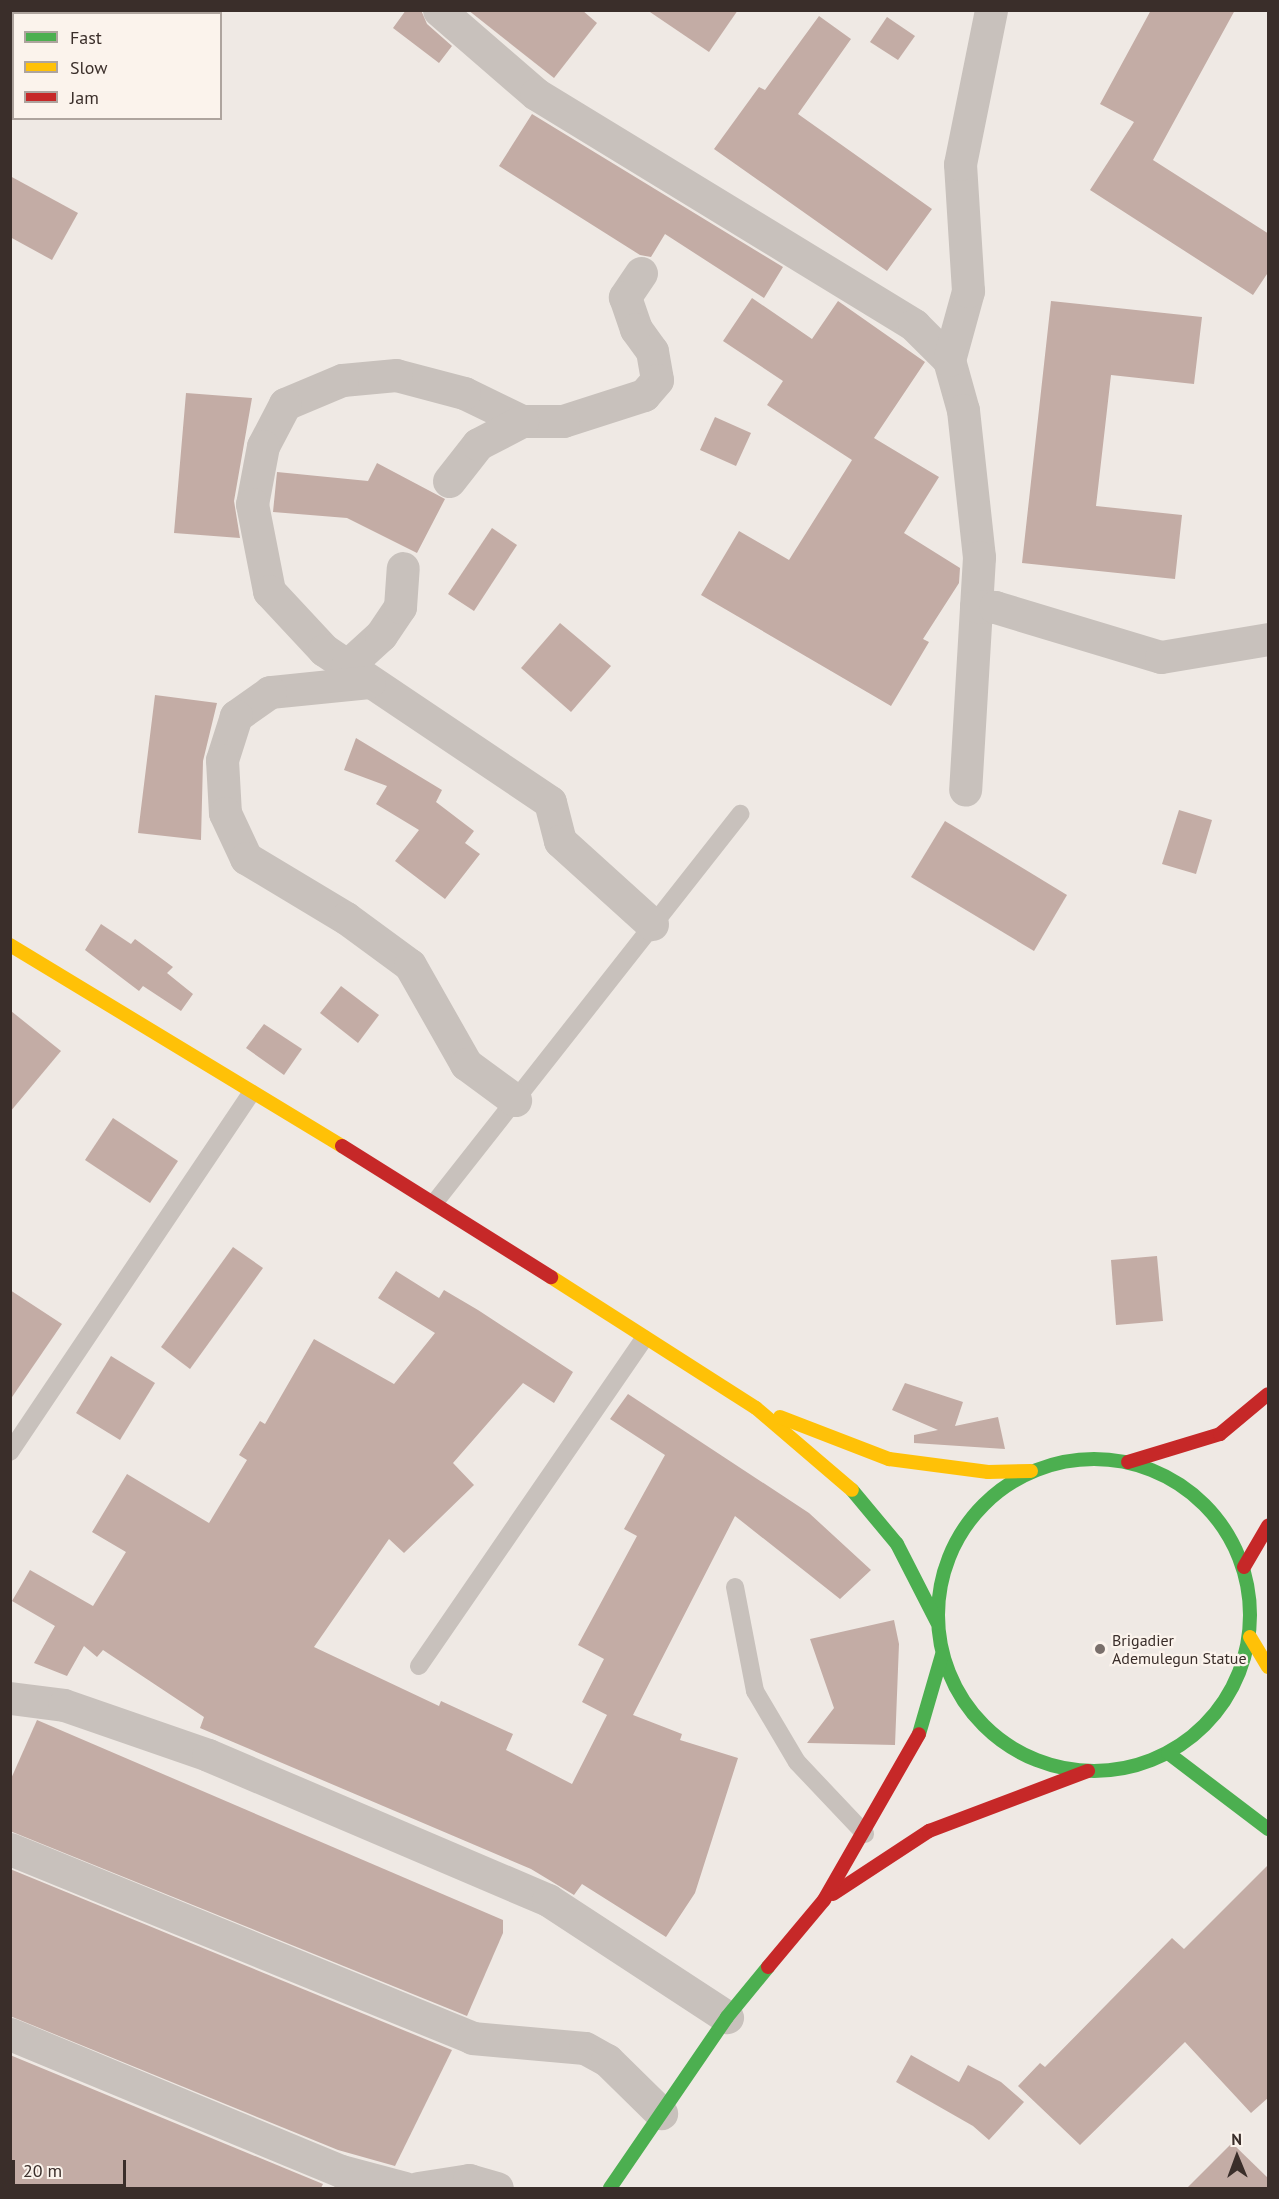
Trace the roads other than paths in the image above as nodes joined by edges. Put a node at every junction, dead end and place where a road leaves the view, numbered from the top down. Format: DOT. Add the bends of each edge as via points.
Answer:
graph roads {
  1 [pos="440,10"];
  2 [pos="991,10"];
  3 [pos="641,273"];
  4 [pos="949,360"];
  5 [pos="522,422"];
  6 [pos="448,481"];
  7 [pos="403,568"];
  8 [pos="976,606"];
  9 [pos="1269,639"];
  10 [pos="358,674"];
  11 [pos="965,790"];
  12 [pos="740,814"];
  13 [pos="652,924"];
  14 [pos="10,945"];
  15 [pos="250,1094"];
  16 [pos="515,1100"];
  17 [pos="435,1202"];
  18 [pos="644,1339"];
  19 [pos="1269,1394"];
  20 [pos="756,1408"];
  21 [pos="10,1452"];
  22 [pos="1128,1462"];
  23 [pos="1031,1471"];
  24 [pos="1269,1526"];
  25 [pos="1244,1567"];
  26 [pos="735,1587"];
  27 [pos="937,1622"];
  28 [pos="1250,1637"];
  29 [pos="942,1655"];
  30 [pos="419,1666"];
  31 [pos="1269,1667"];
  32 [pos="10,1698"];
  33 [pos="1168,1753"];
  34 [pos="1088,1771"];
  35 [pos="1269,1829"];
  36 [pos="865,1834"];
  37 [pos="10,1849"];
  38 [pos="824,1900"];
  39 [pos="727,2017"];
  40 [pos="10,2034"];
  41 [pos="661,2113"];
  42 [pos="405,2188"];
  43 [pos="418,2188"];
  44 [pos="497,2188"];
  45 [pos="610,2188"];
  1 -- 4 [label="street" via="536,94 914,325"];
  2 -- 4 [label="street" via="960,164 968,291"];
  3 -- 5 [label="street" via="625,297 636,329 652,351 657,381 644,395 614,407 563,421"];
  4 -- 8 [label="street" via="963,410 979,557"];
  5 -- 6 [label="street" via="478,444"];
  5 -- 10 [label="street" via="464,393 396,375 342,380 285,404 263,446 252,504 269,591 324,650"];
  7 -- 10 [label="street" via="400,607"];
  8 -- 9 [label="street" via="995,607 1161,657"];
  8 -- 11 [label="street"];
  10 -- 13 [label="street" via="441,725 550,802 560,841"];
  10 -- 16 [label="street" via="270,692 236,716 222,760 225,813 246,858 346,918 410,965 466,1064"];
  12 -- 13 [label="lane"];
  13 -- 16 [label="lane"];
  14 -- 15 [label="main road"];
  15 -- 17 [label="main road"];
  15 -- 21 [label="lane"];
  16 -- 17 [label="lane"];
  17 -- 18 [label="main road"];
  18 -- 20 [label="main road"];
  18 -- 30 [label="lane"];
  19 -- 22 [label="main road" via="1220,1434"];
  20 -- 23 [label="main road" via="889,1459 988,1472"];
  20 -- 27 [label="main road" via="865,1502 897,1544"];
  22 -- 23 [label="main road" via="1078,1462"];
  22 -- 25 [label="main road" via="1166,1476 1200,1499 1227,1531"];
  23 -- 27 [label="main road" via="999,1491 971,1517 952,1549 940,1584"];
  24 -- 25 [label="main road"];
  25 -- 28 [label="main road"];
  26 -- 36 [label="lane" via="755,1691 797,1762"];
  27 -- 29 [label="main road"];
  28 -- 31 [label="main road"];
  28 -- 33 [label="main road" via="1236,1684 1207,1723"];
  29 -- 34 [label="main road" via="962,1700 995,1737 1039,1761"];
  29 -- 36 [label="main road" via="915,1748"];
  32 -- 39 [label="street" via="64,1705 208,1755 548,1900"];
  33 -- 34 [label="main road" via="1130,1767"];
  33 -- 35 [label="main road"];
  34 -- 38 [label="main road" via="929,1832"];
  36 -- 38 [label="main road"];
  37 -- 41 [label="street" via="472,2038 585,2048 607,2060"];
  38 -- 39 [label="main road"];
  39 -- 41 [label="main road"];
  40 -- 42 [label="street" via="341,2171"];
  41 -- 45 [label="main road"];
  43 -- 44 [label="street" via="469,2180"];
}
